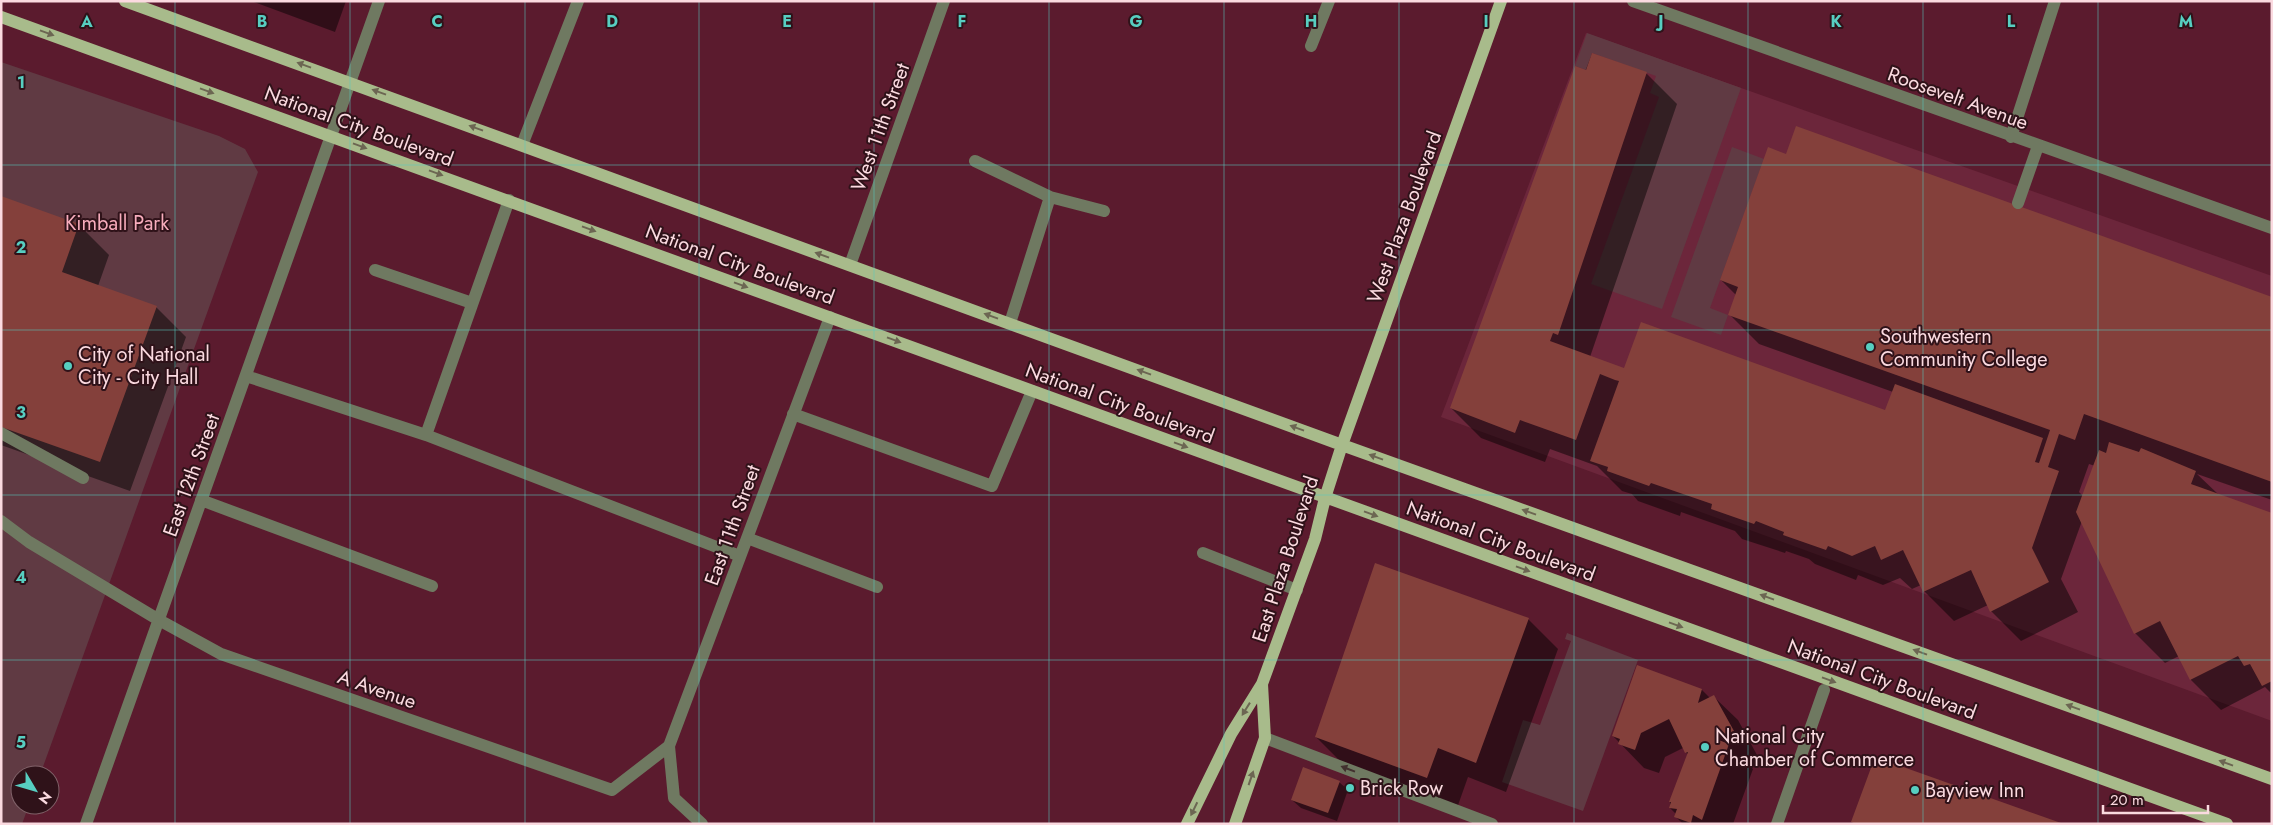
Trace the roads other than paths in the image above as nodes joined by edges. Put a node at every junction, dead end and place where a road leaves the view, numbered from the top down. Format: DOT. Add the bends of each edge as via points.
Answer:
graph roads {
  1 [pos="125,1"];
  2 [pos="379,1"];
  3 [pos="578,1"];
  4 [pos="944,1"];
  5 [pos="1329,1"];
  6 [pos="1501,1"];
  7 [pos="1633,1"];
  8 [pos="2056,1"];
  9 [pos="1,17"];
  10 [pos="1311,46"];
  11 [pos="350,82"];
  12 [pos="331,135"];
  13 [pos="2012,136"];
  14 [pos="2038,146"];
  15 [pos="528,147"];
  16 [pos="975,161"];
  17 [pos="1050,197"];
  18 [pos="508,200"];
  19 [pos="2018,202"];
  20 [pos="1104,211"];
  21 [pos="2272,228"];
  22 [pos="850,265"];
  23 [pos="375,270"];
  24 [pos="472,303"];
  25 [pos="830,317"];
  26 [pos="1010,323"];
  27 [pos="246,376"];
  28 [pos="1032,391"];
  29 [pos="793,414"];
  30 [pos="1,433"];
  31 [pos="426,435"];
  32 [pos="1342,445"];
  33 [pos="83,478"];
  34 [pos="1325,498"];
  35 [pos="202,500"];
  36 [pos="1,521"];
  37 [pos="747,538"];
  38 [pos="1203,553"];
  39 [pos="740,556"];
  40 [pos="432,586"];
  41 [pos="877,587"];
  42 [pos="1297,590"];
  43 [pos="159,620"];
  44 [pos="1262,684"];
  45 [pos="1824,690"];
  46 [pos="1265,738"];
  47 [pos="669,746"];
  48 [pos="2272,779"];
  49 [pos="86,824"];
  50 [pos="702,824"];
  51 [pos="1187,824"];
  52 [pos="1235,824"];
  53 [pos="1492,824"];
  54 [pos="1777,824"];
  55 [pos="2227,824"];
  11 -- 1 [label="main road, National City Boulevard, one-way"];
  2 -- 11 [label="street, East 12th Street"];
  3 -- 15 [label="street"];
  4 -- 22 [label="street, West 11th Street"];
  5 -- 10 [label="street"];
  6 -- 32 [label="main road, West Plaza Boulevard"];
  7 -- 13 [label="street, Roosevelt Avenue"];
  8 -- 13 [label="street"];
  9 -- 12 [label="main road, National City Boulevard, one-way"];
  11 -- 12 [label="street, East 12th Street"];
  15 -- 11 [label="main road, National City Boulevard, one-way"];
  12 -- 18 [label="main road, National City Boulevard, one-way"];
  12 -- 27 [label="street, East 12th Street"];
  13 -- 14 [label="street, Roosevelt Avenue"];
  14 -- 19 [label="street"];
  14 -- 21 [label="street, Roosevelt Avenue"];
  22 -- 15 [label="main road, National City Boulevard, one-way"];
  16 -- 17 [label="street"];
  17 -- 20 [label="street"];
  17 -- 26 [label="street"];
  18 -- 24 [label="street"];
  18 -- 25 [label="main road, National City Boulevard, one-way"];
  26 -- 22 [label="main road, National City Boulevard, one-way"];
  23 -- 24 [label="street"];
  24 -- 31 [label="street"];
  25 -- 28 [label="main road, National City Boulevard, one-way"];
  25 -- 29 [label="street, East 11th Street"];
  32 -- 26 [label="main road, National City Boulevard, one-way"];
  27 -- 31 [label="street"];
  27 -- 35 [label="street, East 12th Street"];
  28 -- 29 [label="street" via="992,486"];
  28 -- 34 [label="main road, National City Boulevard, one-way"];
  29 -- 37 [label="street, East 11th Street"];
  30 -- 33 [label="street"];
  31 -- 39 [label="street"];
  32 -- 34 [label="main road, East Plaza Boulevard"];
  48 -- 32 [label="main road, National City Boulevard, one-way"];
  34 -- 42 [label="main road, East Plaza Boulevard"];
  34 -- 55 [label="main road, National City Boulevard, one-way"];
  35 -- 40 [label="street"];
  35 -- 43 [label="street, East 12th Street"];
  36 -- 43 [label="street, A Avenue" via="29,542"];
  37 -- 39 [label="street, East 11th Street"];
  37 -- 41 [label="street"];
  38 -- 42 [label="street"];
  39 -- 47 [label="street, East 11th Street"];
  42 -- 44 [label="main road, East Plaza Boulevard"];
  43 -- 47 [label="street, A Avenue" via="221,654 612,790"];
  43 -- 49 [label="street, East 12th Street"];
  44 -- 46 [label="main road, East Plaza Boulevard"];
  44 -- 51 [label="main road, East Plaza Boulevard, one-way" via="1231,734"];
  45 -- 54 [label="street"];
  52 -- 46 [label="main road, East Plaza Boulevard, one-way"];
  53 -- 46 [label="street, one-way"];
  47 -- 50 [label="street" via="674,798"];
}
